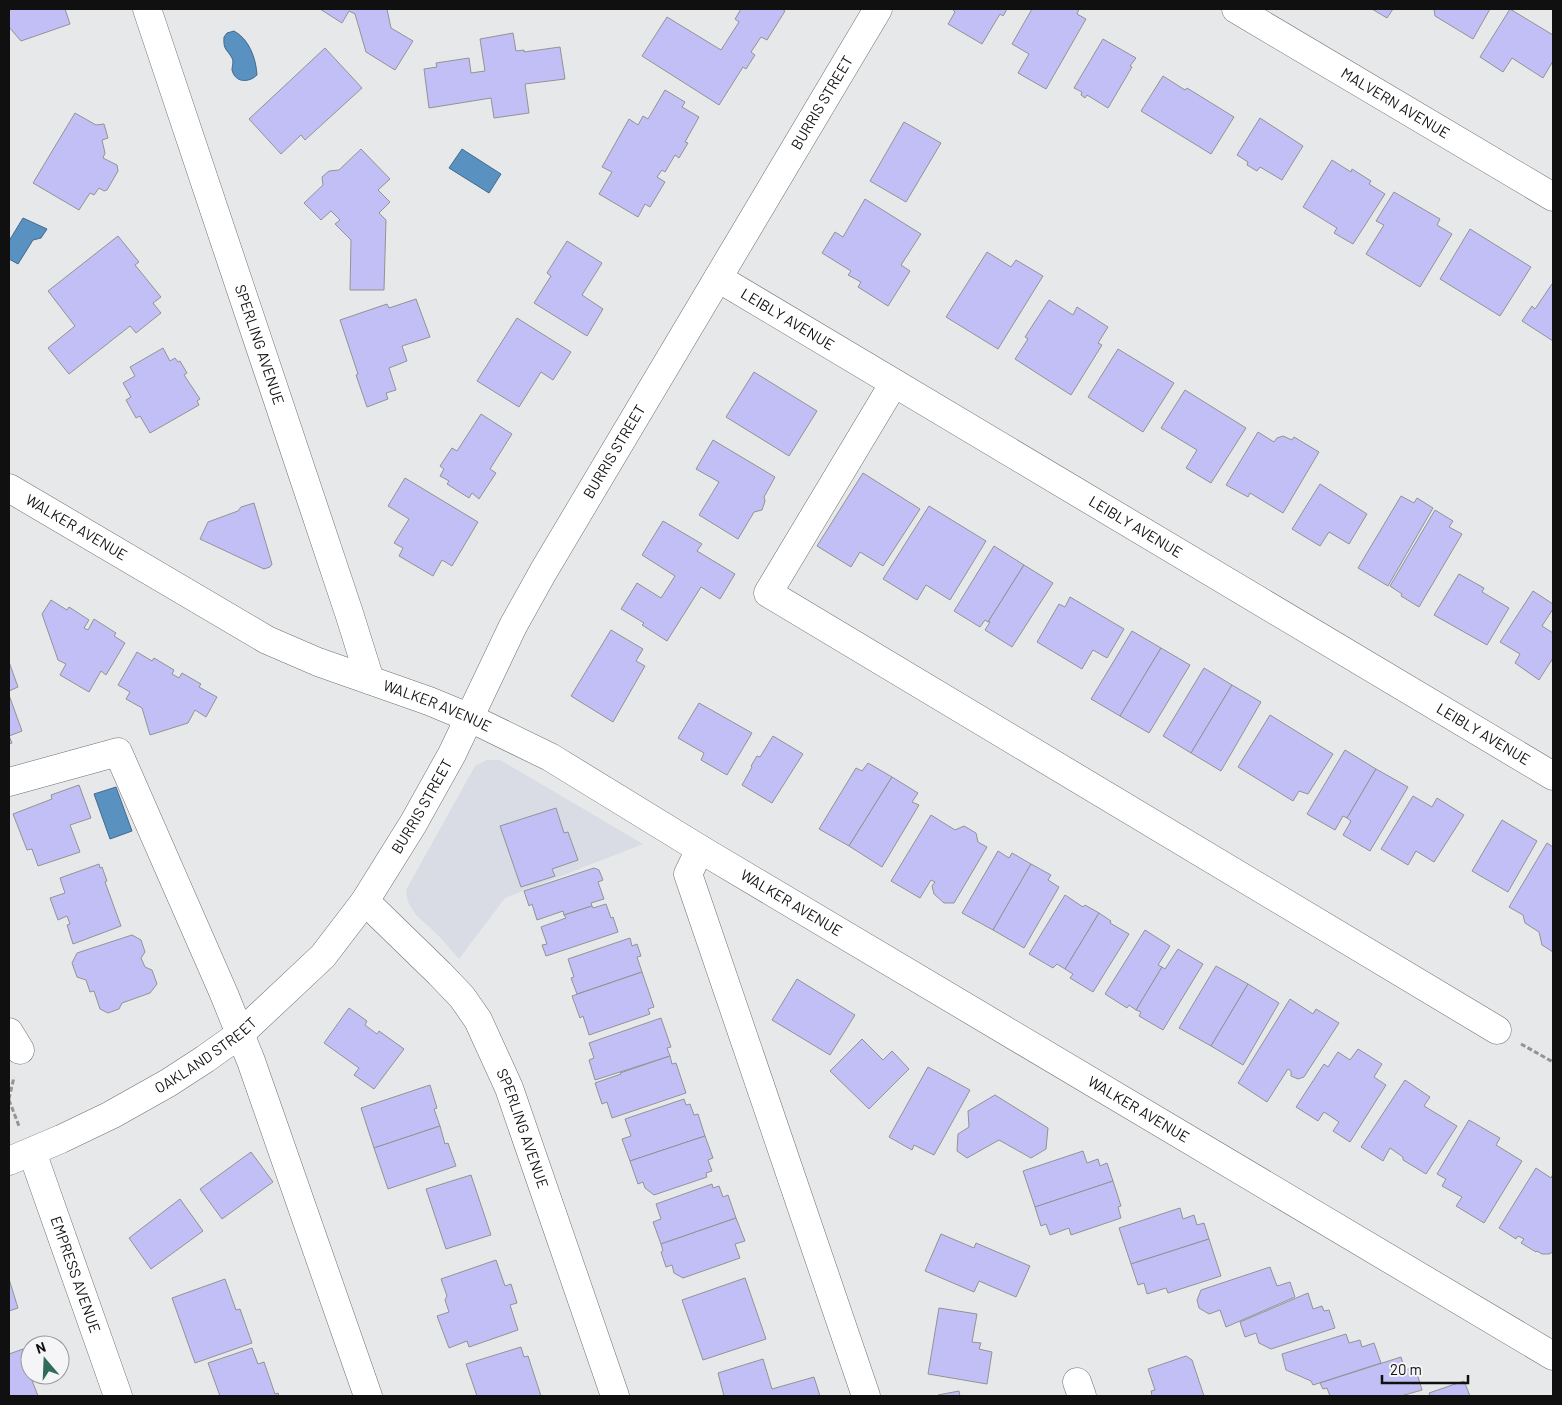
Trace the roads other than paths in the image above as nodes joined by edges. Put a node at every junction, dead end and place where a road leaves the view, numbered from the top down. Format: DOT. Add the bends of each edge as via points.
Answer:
graph roads {
  1 [pos="147,9"];
  2 [pos="878,9"];
  3 [pos="1236,9"];
  4 [pos="1553,197"];
  5 [pos="718,278"];
  6 [pos="894,383"];
  7 [pos="9,488"];
  8 [pos="370,680"];
  9 [pos="470,718"];
  10 [pos="1553,776"];
  11 [pos="9,782"];
  12 [pos="700,848"];
  13 [pos="365,901"];
  14 [pos="1497,1030"];
  15 [pos="240,1034"];
  16 [pos="21,1156"];
  17 [pos="1553,1356"];
  18 [pos="118,1396"];
  19 [pos="368,1396"];
  20 [pos="616,1396"];
  21 [pos="866,1396"];
  1 -- 8 [label="street, SPERLING AVENUE"];
  2 -- 5 [label="street, BURRIS STREET"];
  3 -- 4 [label="street, MALVERN AVENUE"];
  5 -- 6 [label="street, LEIBLY AVENUE"];
  5 -- 9 [label="street, BURRIS STREET" via="543,572 513,626"];
  6 -- 10 [label="street, LEIBLY AVENUE"];
  6 -- 14 [label="street" via="768,593"];
  7 -- 8 [label="street, WALKER AVENUE" via="266,640"];
  8 -- 9 [label="street, WALKER AVENUE"];
  9 -- 12 [label="street, WALKER AVENUE" via="550,758"];
  9 -- 13 [label="street, BURRIS STREET" via="418,815"];
  11 -- 15 [label="street" via="118,752"];
  12 -- 17 [label="street, WALKER AVENUE"];
  12 -- 21 [label="street" via="688,874"];
  13 -- 15 [label="street, OAKLAND STREET" via="322,956"];
  13 -- 20 [label="street, SPERLING AVENUE" via="462,997 478,1020 509,1088"];
  15 -- 16 [label="street, OAKLAND STREET" via="168,1083 111,1115"];
  15 -- 19 [label="street"];
  16 -- 18 [label="street, EMPRESS AVENUE"];
}
